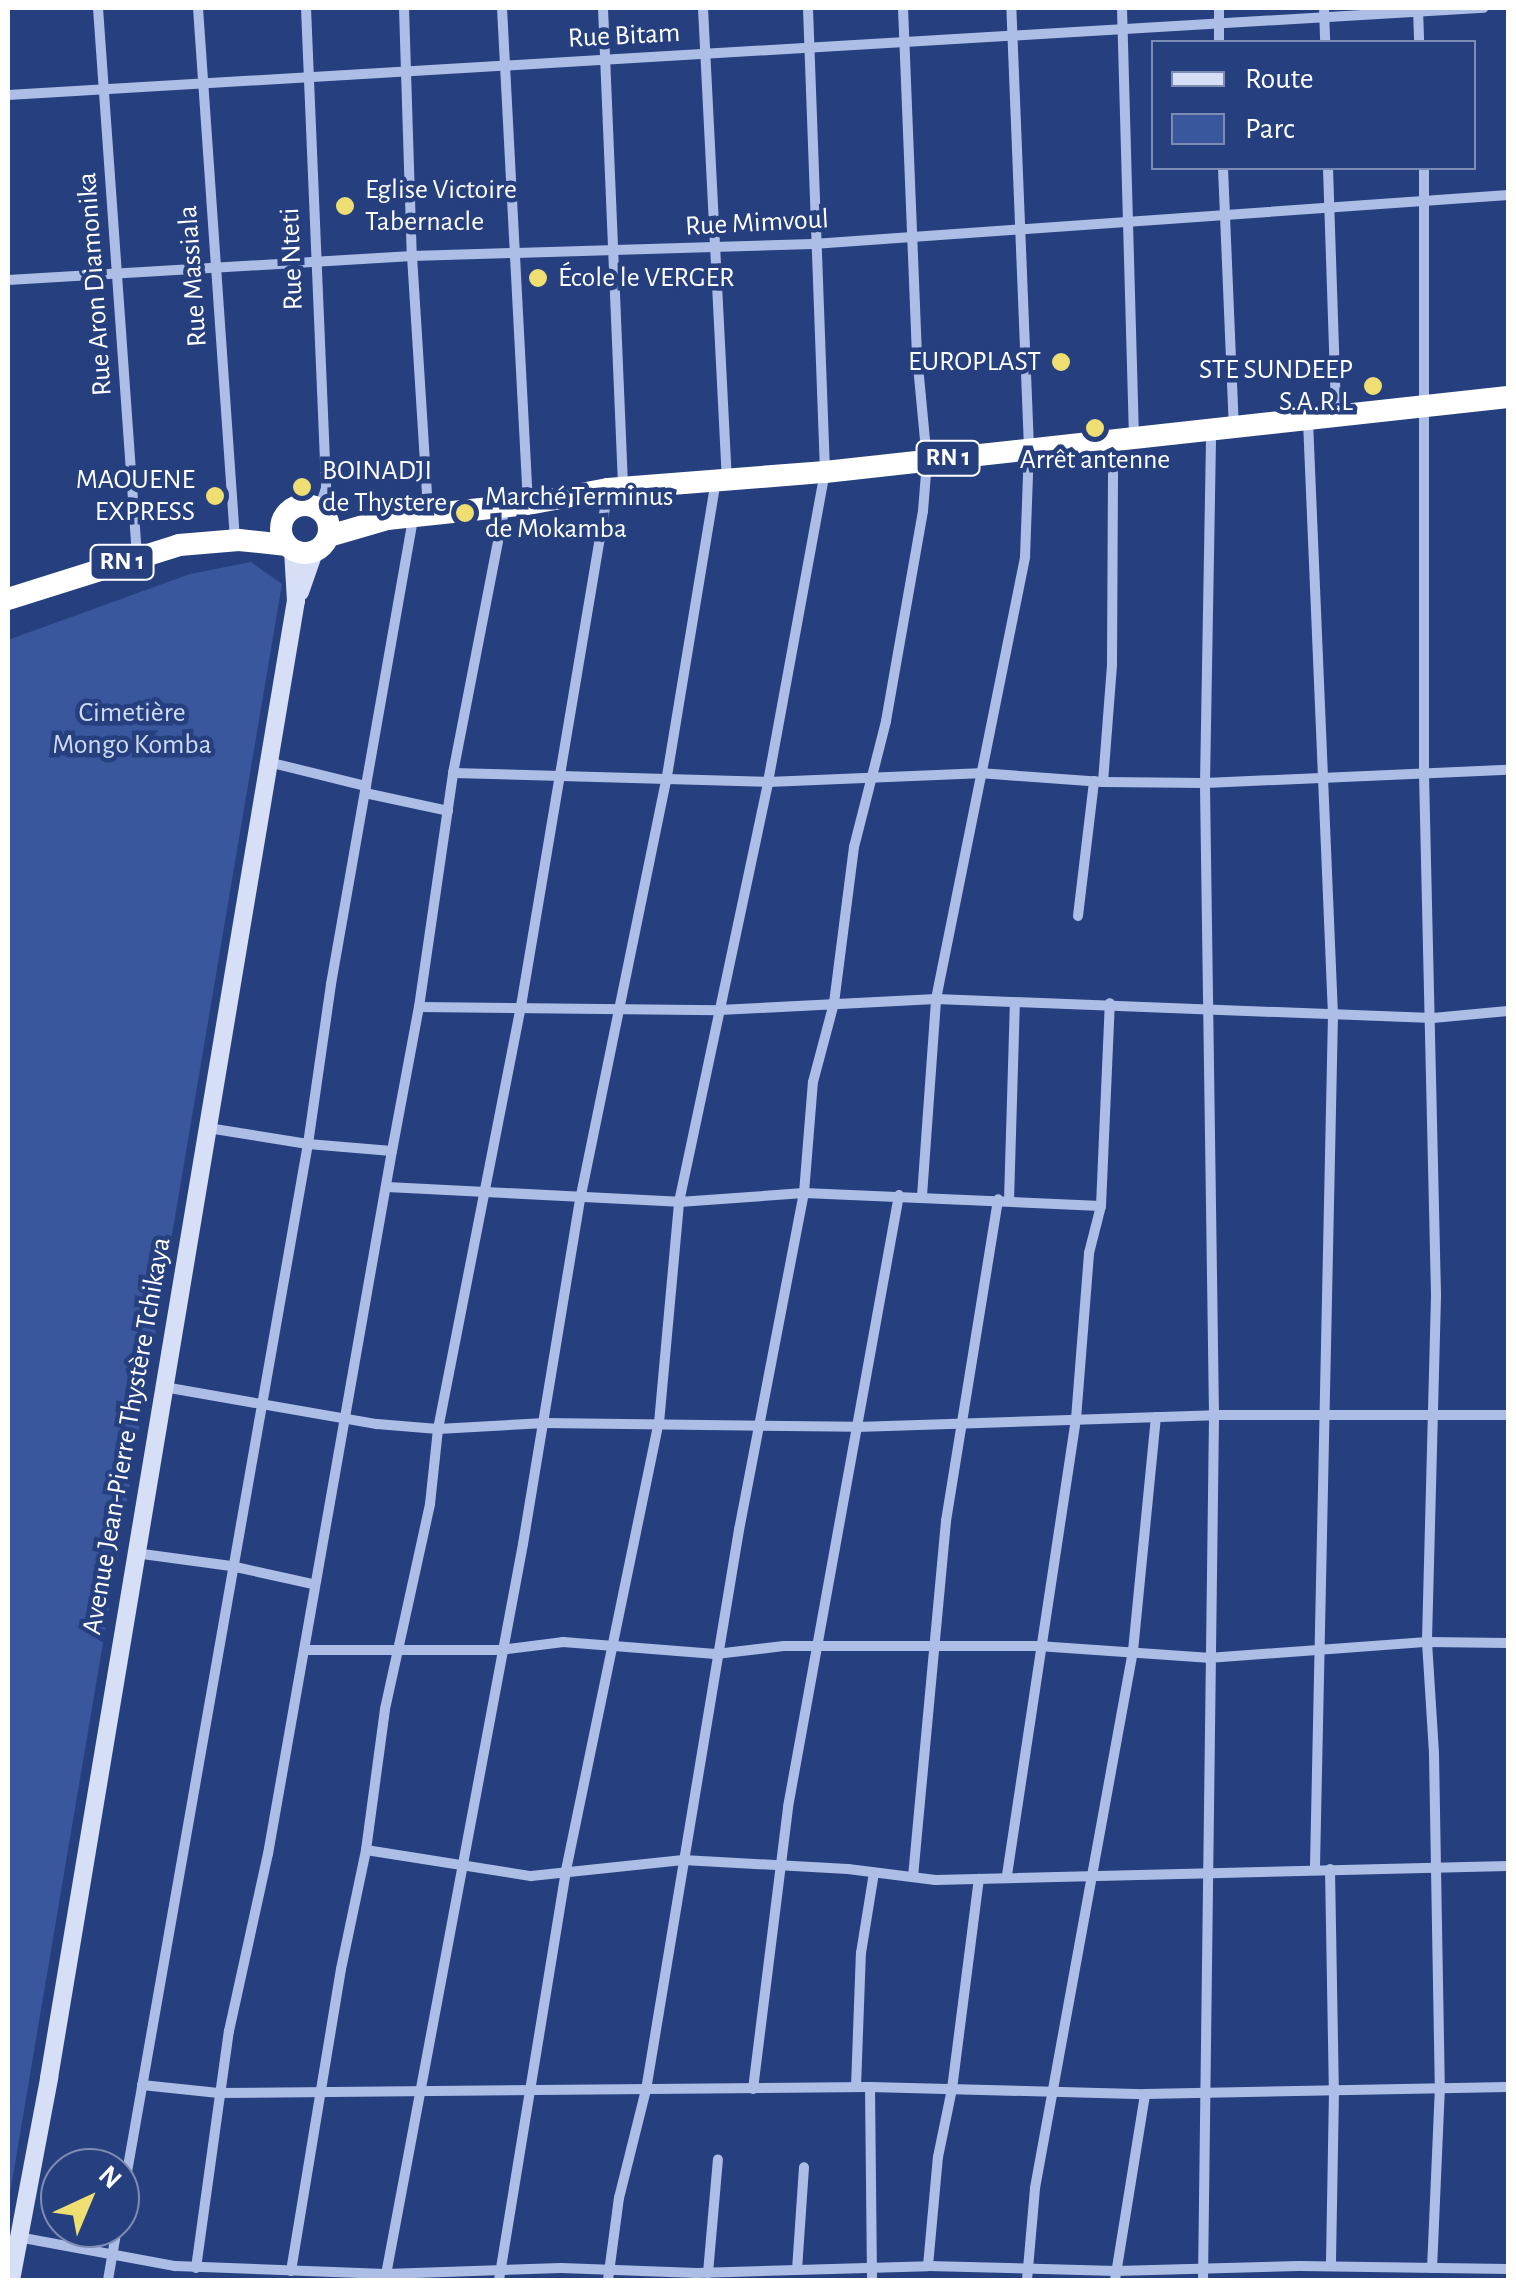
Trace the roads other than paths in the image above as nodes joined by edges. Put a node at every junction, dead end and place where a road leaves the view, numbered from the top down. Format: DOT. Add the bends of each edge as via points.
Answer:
graph roads {
  1 [pos="98,8"];
  2 [pos="198,8"];
  3 [pos="306,8"];
  4 [pos="404,8"];
  5 [pos="502,8"];
  6 [pos="603,8"];
  7 [pos="703,8"];
  8 [pos="808,8"];
  9 [pos="903,8"];
  10 [pos="1011,8"];
  11 [pos="1122,8"];
  12 [pos="1219,8"];
  13 [pos="1483,8"];
  14 [pos="1418,9"];
  15 [pos="1324,12"];
  16 [pos="1218,24"];
  17 [pos="1123,30"];
  18 [pos="1012,36"];
  19 [pos="1219,40"];
  20 [pos="1325,40"];
  21 [pos="1419,40"];
  22 [pos="905,42"];
  23 [pos="808,48"];
  24 [pos="704,54"];
  25 [pos="605,58"];
  26 [pos="504,66"];
  27 [pos="408,70"];
  28 [pos="311,77"];
  29 [pos="202,85"];
  30 [pos="102,90"];
  31 [pos="8,95"];
  32 [pos="1224,170"];
  33 [pos="1328,170"];
  34 [pos="1424,170"];
  35 [pos="1508,195"];
  36 [pos="1426,201"];
  37 [pos="1328,208"];
  38 [pos="1225,216"];
  39 [pos="1129,222"];
  40 [pos="1023,230"];
  41 [pos="914,237"];
  42 [pos="813,244"];
  43 [pos="712,249"];
  44 [pos="611,250"];
  45 [pos="512,252"];
  46 [pos="412,256"];
  47 [pos="314,260"];
  48 [pos="214,267"];
  49 [pos="117,274"];
  50 [pos="8,280"];
  51 [pos="1508,397"];
  52 [pos="1427,406"];
  53 [pos="1336,416"];
  54 [pos="1308,420"];
  55 [pos="1222,429"];
  56 [pos="1124,440"];
  57 [pos="1029,448"];
  58 [pos="928,461"];
  59 [pos="825,472"];
  60 [pos="722,479"];
  61 [pos="616,488"];
  62 [pos="517,505"];
  63 [pos="287,513"];
  64 [pos="421,514"];
  65 [pos="311,534"];
  66 [pos="237,541"];
  67 [pos="137,556"];
  68 [pos="8,599"];
  69 [pos="268,762"];
  70 [pos="1508,770"];
  71 [pos="454,773"];
  72 [pos="979,773"];
  73 [pos="1424,774"];
  74 [pos="870,776"];
  75 [pos="557,778"];
  76 [pos="1324,780"];
  77 [pos="666,782"];
  78 [pos="768,782"];
  79 [pos="1098,782"];
  80 [pos="1205,783"];
  81 [pos="365,790"];
  82 [pos="448,811"];
  83 [pos="1078,916"];
  84 [pos="936,1000"];
  85 [pos="834,1003"];
  86 [pos="1015,1003"];
  87 [pos="1110,1004"];
  88 [pos="521,1006"];
  89 [pos="420,1007"];
  90 [pos="621,1008"];
  91 [pos="1208,1009"];
  92 [pos="720,1010"];
  93 [pos="1508,1010"];
  94 [pos="1332,1014"];
  95 [pos="1432,1018"];
  96 [pos="206,1128"];
  97 [pos="308,1144"];
  98 [pos="392,1151"];
  99 [pos="387,1187"];
  100 [pos="804,1194"];
  101 [pos="486,1195"];
  102 [pos="899,1195"];
  103 [pos="581,1196"];
  104 [pos="922,1196"];
  105 [pos="1003,1200"];
  106 [pos="679,1202"];
  107 [pos="1102,1206"];
  108 [pos="163,1387"];
  109 [pos="260,1403"];
  110 [pos="1324,1414"];
  111 [pos="1214,1415"];
  112 [pos="1508,1415"];
  113 [pos="1432,1416"];
  114 [pos="1156,1417"];
  115 [pos="342,1418"];
  116 [pos="1076,1419"];
  117 [pos="659,1422"];
  118 [pos="544,1423"];
  119 [pos="960,1426"];
  120 [pos="760,1427"];
  121 [pos="857,1427"];
  122 [pos="438,1429"];
  123 [pos="134,1553"];
  124 [pos="231,1566"];
  125 [pos="314,1584"];
  126 [pos="1427,1642"];
  127 [pos="1508,1643"];
  128 [pos="611,1646"];
  129 [pos="818,1646"];
  130 [pos="1038,1646"];
  131 [pos="933,1648"];
  132 [pos="1318,1648"];
  133 [pos="304,1650"];
  134 [pos="500,1650"];
  135 [pos="398,1651"];
  136 [pos="1133,1651"];
  137 [pos="716,1654"];
  138 [pos="1208,1658"];
  139 [pos="366,1850"];
  140 [pos="682,1860"];
  141 [pos="783,1864"];
  142 [pos="1508,1866"];
  143 [pos="462,1867"];
  144 [pos="1436,1867"];
  145 [pos="1314,1869"];
  146 [pos="1330,1869"];
  147 [pos="874,1873"];
  148 [pos="566,1874"];
  149 [pos="1210,1874"];
  150 [pos="1007,1876"];
  151 [pos="1091,1876"];
  152 [pos="912,1877"];
  153 [pos="979,1880"];
  154 [pos="142,2086"];
  155 [pos="870,2086"];
  156 [pos="1440,2086"];
  157 [pos="856,2087"];
  158 [pos="1508,2087"];
  159 [pos="420,2088"];
  160 [pos="1054,2088"];
  161 [pos="529,2089"];
  162 [pos="753,2089"];
  163 [pos="952,2089"];
  164 [pos="321,2090"];
  165 [pos="646,2090"];
  166 [pos="1334,2090"];
  167 [pos="219,2092"];
  168 [pos="1206,2093"];
  169 [pos="1144,2094"];
  170 [pos="131,2148"];
  171 [pos="718,2159"];
  172 [pos="804,2168"];
  173 [pos="18,2237"];
  174 [pos="113,2248"];
  175 [pos="112,2256"];
  176 [pos="175,2266"];
  177 [pos="872,2266"];
  178 [pos="928,2266"];
  179 [pos="1299,2266"];
  180 [pos="1330,2266"];
  181 [pos="1203,2267"];
  182 [pos="196,2268"];
  183 [pos="1432,2268"];
  184 [pos="1508,2269"];
  185 [pos="291,2271"];
  186 [pos="791,2274"];
  187 [pos="1462,2274"];
  188 [pos="500,2275"];
  189 [pos="608,2275"];
  190 [pos="1027,2275"];
  191 [pos="1374,2275"];
  192 [pos="277,2276"];
  193 [pos="700,2276"];
  194 [pos="1116,2276"];
  195 [pos="386,2277"];
  196 [pos="10,2280"];
  197 [pos="108,2280"];
  198 [pos="174,2280"];
  199 [pos="872,2280"];
  200 [pos="1204,2280"];
  201 [pos="1299,2280"];
  1 -- 30 [label="street, Rue Aron Diamonika"];
  2 -- 29 [label="street, Rue Massiala"];
  3 -- 28 [label="street, Rue Nteti"];
  4 -- 27 [label="street"];
  5 -- 26 [label="street"];
  6 -- 25 [label="street"];
  7 -- 24 [label="street"];
  8 -- 23 [label="street"];
  9 -- 22 [label="street"];
  10 -- 18 [label="street"];
  11 -- 17 [label="street"];
  12 -- 16 [label="street"];
  13 -- 14 [label="street, Rue Bitam"];
  14 -- 15 [label="street, Rue Bitam"];
  14 -- 21 [label="street"];
  15 -- 16 [label="street, Rue Bitam"];
  15 -- 20 [label="street"];
  16 -- 17 [label="street, Rue Bitam"];
  16 -- 19 [label="street"];
  17 -- 18 [label="street, Rue Bitam"];
  17 -- 39 [label="street"];
  18 -- 22 [label="street, Rue Bitam"];
  18 -- 40 [label="street"];
  22 -- 23 [label="street, Rue Bitam"];
  22 -- 41 [label="street"];
  23 -- 24 [label="street, Rue Bitam"];
  23 -- 42 [label="street"];
  24 -- 25 [label="street, Rue Bitam"];
  24 -- 43 [label="street"];
  25 -- 26 [label="street, Rue Bitam"];
  25 -- 44 [label="street"];
  26 -- 27 [label="street, Rue Bitam"];
  26 -- 45 [label="street"];
  27 -- 28 [label="street, Rue Bitam"];
  27 -- 46 [label="street"];
  28 -- 29 [label="street, Rue Bitam"];
  28 -- 47 [label="street, Rue Nteti"];
  29 -- 30 [label="street, Rue Bitam"];
  29 -- 48 [label="street, Rue Massiala"];
  30 -- 31 [label="street, Rue Bitam"];
  30 -- 49 [label="street, Rue Aron Diamonika"];
  32 -- 38 [label="street"];
  33 -- 37 [label="street"];
  34 -- 36 [label="street"];
  35 -- 36 [label="street, Rue Mimvoul"];
  36 -- 37 [label="street, Rue Mimvoul"];
  36 -- 52 [label="street"];
  37 -- 38 [label="street, Rue Mimvoul"];
  37 -- 53 [label="street"];
  38 -- 39 [label="street, Rue Mimvoul"];
  38 -- 55 [label="street"];
  39 -- 40 [label="street, Rue Mimvoul"];
  39 -- 56 [label="street"];
  40 -- 41 [label="street, Rue Mimvoul"];
  40 -- 57 [label="street"];
  41 -- 42 [label="street, Rue Mimvoul"];
  41 -- 58 [label="street"];
  42 -- 43 [label="street, Rue Mimvoul"];
  42 -- 59 [label="street"];
  43 -- 44 [label="street, Rue Mimvoul"];
  43 -- 60 [label="street"];
  44 -- 45 [label="street, Rue Mimvoul"];
  44 -- 61 [label="street"];
  45 -- 46 [label="street, Rue Mimvoul"];
  45 -- 62 [label="street"];
  46 -- 47 [label="street, Rue Mimvoul"];
  46 -- 64 [label="street"];
  47 -- 48 [label="street, Rue Mimvoul"];
  47 -- 65 [label="street, Rue Nteti" via="326,488"];
  48 -- 49 [label="street, Rue Mimvoul"];
  48 -- 66 [label="street, Rue Massiala"];
  49 -- 50 [label="street, Rue Mimvoul"];
  49 -- 67 [label="street, Rue Aron Diamonika"];
  51 -- 52 [label="highway, RN 1"];
  52 -- 53 [label="highway, RN 1"];
  52 -- 73 [label="street"];
  53 -- 54 [label="highway, RN 1"];
  54 -- 55 [label="highway, RN 1"];
  54 -- 76 [label="street"];
  55 -- 56 [label="highway, RN 1"];
  55 -- 80 [label="street"];
  56 -- 57 [label="highway, RN 1"];
  56 -- 79 [label="street" via="1112,664"];
  57 -- 58 [label="highway, RN 1"];
  57 -- 72 [label="street" via="1016,620"];
  58 -- 59 [label="highway, RN 1"];
  58 -- 74 [label="street" via="912,591"];
  59 -- 60 [label="highway, RN 1"];
  59 -- 78 [label="street"];
  60 -- 61 [label="highway, RN 1"];
  60 -- 77 [label="street"];
  61 -- 62 [label="highway, RN 1"];
  61 -- 75 [label="street"];
  62 -- 64 [label="highway, RN 1"];
  62 -- 71 [label="street"];
  63 -- 65 [label="highway" via="281,529"];
  63 -- 65 [label="highway" via="306,504"];
  63 -- 66 [label="highway, RN 1"];
  64 -- 65 [label="highway, RN 1"];
  64 -- 81 [label="street"];
  65 -- 66 [label="highway, RN 1"];
  65 -- 69 [label="street, Avenue Jean-Pierre Thystère Tchikaya"];
  66 -- 67 [label="highway, RN 1"];
  67 -- 68 [label="highway, RN 1"];
  69 -- 81 [label="street"];
  69 -- 96 [label="street, Avenue Jean-Pierre Thystère Tchikaya"];
  70 -- 73 [label="street"];
  71 -- 75 [label="street"];
  71 -- 82 [label="street"];
  72 -- 74 [label="street"];
  72 -- 79 [label="street"];
  72 -- 84 [label="street"];
  73 -- 76 [label="street"];
  73 -- 95 [label="street"];
  74 -- 78 [label="street"];
  74 -- 85 [label="street"];
  75 -- 77 [label="street"];
  75 -- 88 [label="street"];
  76 -- 80 [label="street"];
  76 -- 94 [label="street"];
  77 -- 78 [label="street"];
  77 -- 90 [label="street"];
  78 -- 92 [label="street"];
  79 -- 80 [label="street"];
  79 -- 83 [label="street"];
  80 -- 91 [label="street"];
  81 -- 82 [label="street"];
  81 -- 97 [label="street"];
  82 -- 89 [label="street"];
  84 -- 85 [label="street"];
  84 -- 86 [label="street"];
  84 -- 104 [label="street"];
  85 -- 92 [label="street"];
  85 -- 100 [label="street" via="813,1082"];
  86 -- 87 [label="street"];
  86 -- 105 [label="street"];
  87 -- 91 [label="street"];
  87 -- 107 [label="street"];
  88 -- 89 [label="street"];
  88 -- 90 [label="street"];
  88 -- 101 [label="street"];
  89 -- 98 [label="street"];
  90 -- 92 [label="street"];
  90 -- 103 [label="street"];
  91 -- 94 [label="street"];
  91 -- 111 [label="street"];
  92 -- 106 [label="street"];
  93 -- 95 [label="street"];
  94 -- 95 [label="street"];
  94 -- 110 [label="street"];
  95 -- 113 [label="street"];
  96 -- 97 [label="street"];
  96 -- 108 [label="street, Avenue Jean-Pierre Thystère Tchikaya"];
  97 -- 98 [label="street"];
  97 -- 109 [label="street"];
  98 -- 99 [label="street"];
  99 -- 101 [label="street"];
  99 -- 115 [label="street"];
  100 -- 102 [label="street"];
  100 -- 106 [label="street"];
  100 -- 120 [label="street"];
  101 -- 103 [label="street"];
  101 -- 122 [label="street"];
  102 -- 104 [label="street"];
  102 -- 121 [label="street"];
  103 -- 106 [label="street"];
  103 -- 118 [label="street"];
  104 -- 105 [label="street"];
  105 -- 107 [label="street"];
  105 -- 119 [label="street"];
  106 -- 117 [label="street"];
  107 -- 116 [label="street" via="1087,1268"];
  108 -- 109 [label="street"];
  108 -- 123 [label="street, Avenue Jean-Pierre Thystère Tchikaya"];
  109 -- 115 [label="street"];
  109 -- 124 [label="street"];
  110 -- 111 [label="street"];
  110 -- 113 [label="street"];
  110 -- 132 [label="street"];
  111 -- 114 [label="street"];
  111 -- 138 [label="street"];
  112 -- 113 [label="street"];
  113 -- 126 [label="street"];
  114 -- 116 [label="street"];
  114 -- 136 [label="street"];
  115 -- 122 [label="street"];
  115 -- 125 [label="street"];
  116 -- 119 [label="street"];
  116 -- 130 [label="street"];
  117 -- 118 [label="street"];
  117 -- 120 [label="street"];
  117 -- 128 [label="street"];
  118 -- 122 [label="street"];
  118 -- 134 [label="street"];
  119 -- 121 [label="street"];
  119 -- 131 [label="street"];
  120 -- 121 [label="street"];
  120 -- 137 [label="street"];
  121 -- 129 [label="street"];
  122 -- 135 [label="street" via="430,1504"];
  123 -- 124 [label="street"];
  123 -- 173 [label="street, Avenue Jean-Pierre Thystère Tchikaya"];
  124 -- 125 [label="street"];
  124 -- 154 [label="street"];
  125 -- 133 [label="street"];
  126 -- 127 [label="street"];
  126 -- 132 [label="street"];
  126 -- 144 [label="street"];
  128 -- 134 [label="street" via="563,1642"];
  128 -- 137 [label="street"];
  128 -- 148 [label="street"];
  129 -- 131 [label="street"];
  129 -- 137 [label="street"];
  129 -- 141 [label="street"];
  130 -- 131 [label="street"];
  130 -- 136 [label="street"];
  130 -- 150 [label="street"];
  131 -- 152 [label="street"];
  132 -- 138 [label="street"];
  132 -- 145 [label="street"];
  133 -- 135 [label="street"];
  133 -- 167 [label="street"];
  134 -- 135 [label="street"];
  134 -- 143 [label="street"];
  135 -- 139 [label="street"];
  136 -- 138 [label="street"];
  136 -- 151 [label="street"];
  137 -- 140 [label="street"];
  138 -- 149 [label="street"];
  139 -- 143 [label="street"];
  139 -- 164 [label="street"];
  140 -- 141 [label="street"];
  140 -- 148 [label="street"];
  140 -- 165 [label="street"];
  141 -- 147 [label="street"];
  141 -- 162 [label="street"];
  142 -- 144 [label="street"];
  143 -- 148 [label="street"];
  143 -- 159 [label="street"];
  144 -- 146 [label="street"];
  144 -- 156 [label="street"];
  145 -- 146 [label="street"];
  145 -- 149 [label="street"];
  146 -- 166 [label="street"];
  147 -- 152 [label="street"];
  147 -- 157 [label="street" via="862,1952"];
  148 -- 161 [label="street"];
  149 -- 151 [label="street"];
  149 -- 168 [label="street"];
  150 -- 151 [label="street"];
  150 -- 153 [label="street"];
  151 -- 160 [label="street"];
  152 -- 153 [label="street"];
  153 -- 163 [label="street"];
  154 -- 167 [label="street"];
  154 -- 170 [label="street"];
  155 -- 157 [label="street"];
  155 -- 163 [label="street"];
  155 -- 177 [label="street"];
  156 -- 158 [label="street"];
  156 -- 166 [label="street"];
  156 -- 183 [label="street"];
  157 -- 162 [label="street"];
  159 -- 161 [label="street"];
  159 -- 164 [label="street"];
  159 -- 195 [label="street"];
  160 -- 163 [label="street"];
  160 -- 169 [label="street"];
  160 -- 190 [label="street"];
  161 -- 165 [label="street"];
  161 -- 188 [label="street"];
  162 -- 165 [label="street"];
  163 -- 178 [label="street"];
  164 -- 167 [label="street"];
  164 -- 185 [label="street"];
  165 -- 189 [label="street"];
  166 -- 168 [label="street"];
  166 -- 180 [label="street"];
  167 -- 182 [label="street"];
  168 -- 169 [label="street"];
  168 -- 181 [label="street"];
  169 -- 194 [label="street"];
  171 -- 193 [label="street"];
  172 -- 186 [label="street"];
  173 -- 175 [label="street"];
  173 -- 196 [label="street, Avenue Jean-Pierre Thystère Tchikaya"];
  174 -- 175 [label="street"];
  175 -- 176 [label="street"];
  175 -- 197 [label="street"];
  176 -- 182 [label="street"];
  176 -- 198 [label="street"];
  177 -- 178 [label="street"];
  177 -- 186 [label="street"];
  177 -- 199 [label="street"];
  178 -- 190 [label="street"];
  179 -- 180 [label="street"];
  179 -- 181 [label="street"];
  179 -- 201 [label="street"];
  180 -- 191 [label="street"];
  181 -- 194 [label="street"];
  181 -- 200 [label="street"];
  182 -- 192 [label="street"];
  183 -- 187 [label="street"];
  183 -- 191 [label="street"];
  184 -- 187 [label="street"];
  185 -- 192 [label="street"];
  185 -- 195 [label="street"];
  186 -- 193 [label="street"];
  188 -- 189 [label="street"];
  188 -- 195 [label="street"];
  189 -- 193 [label="street"];
  190 -- 194 [label="street"];
}
